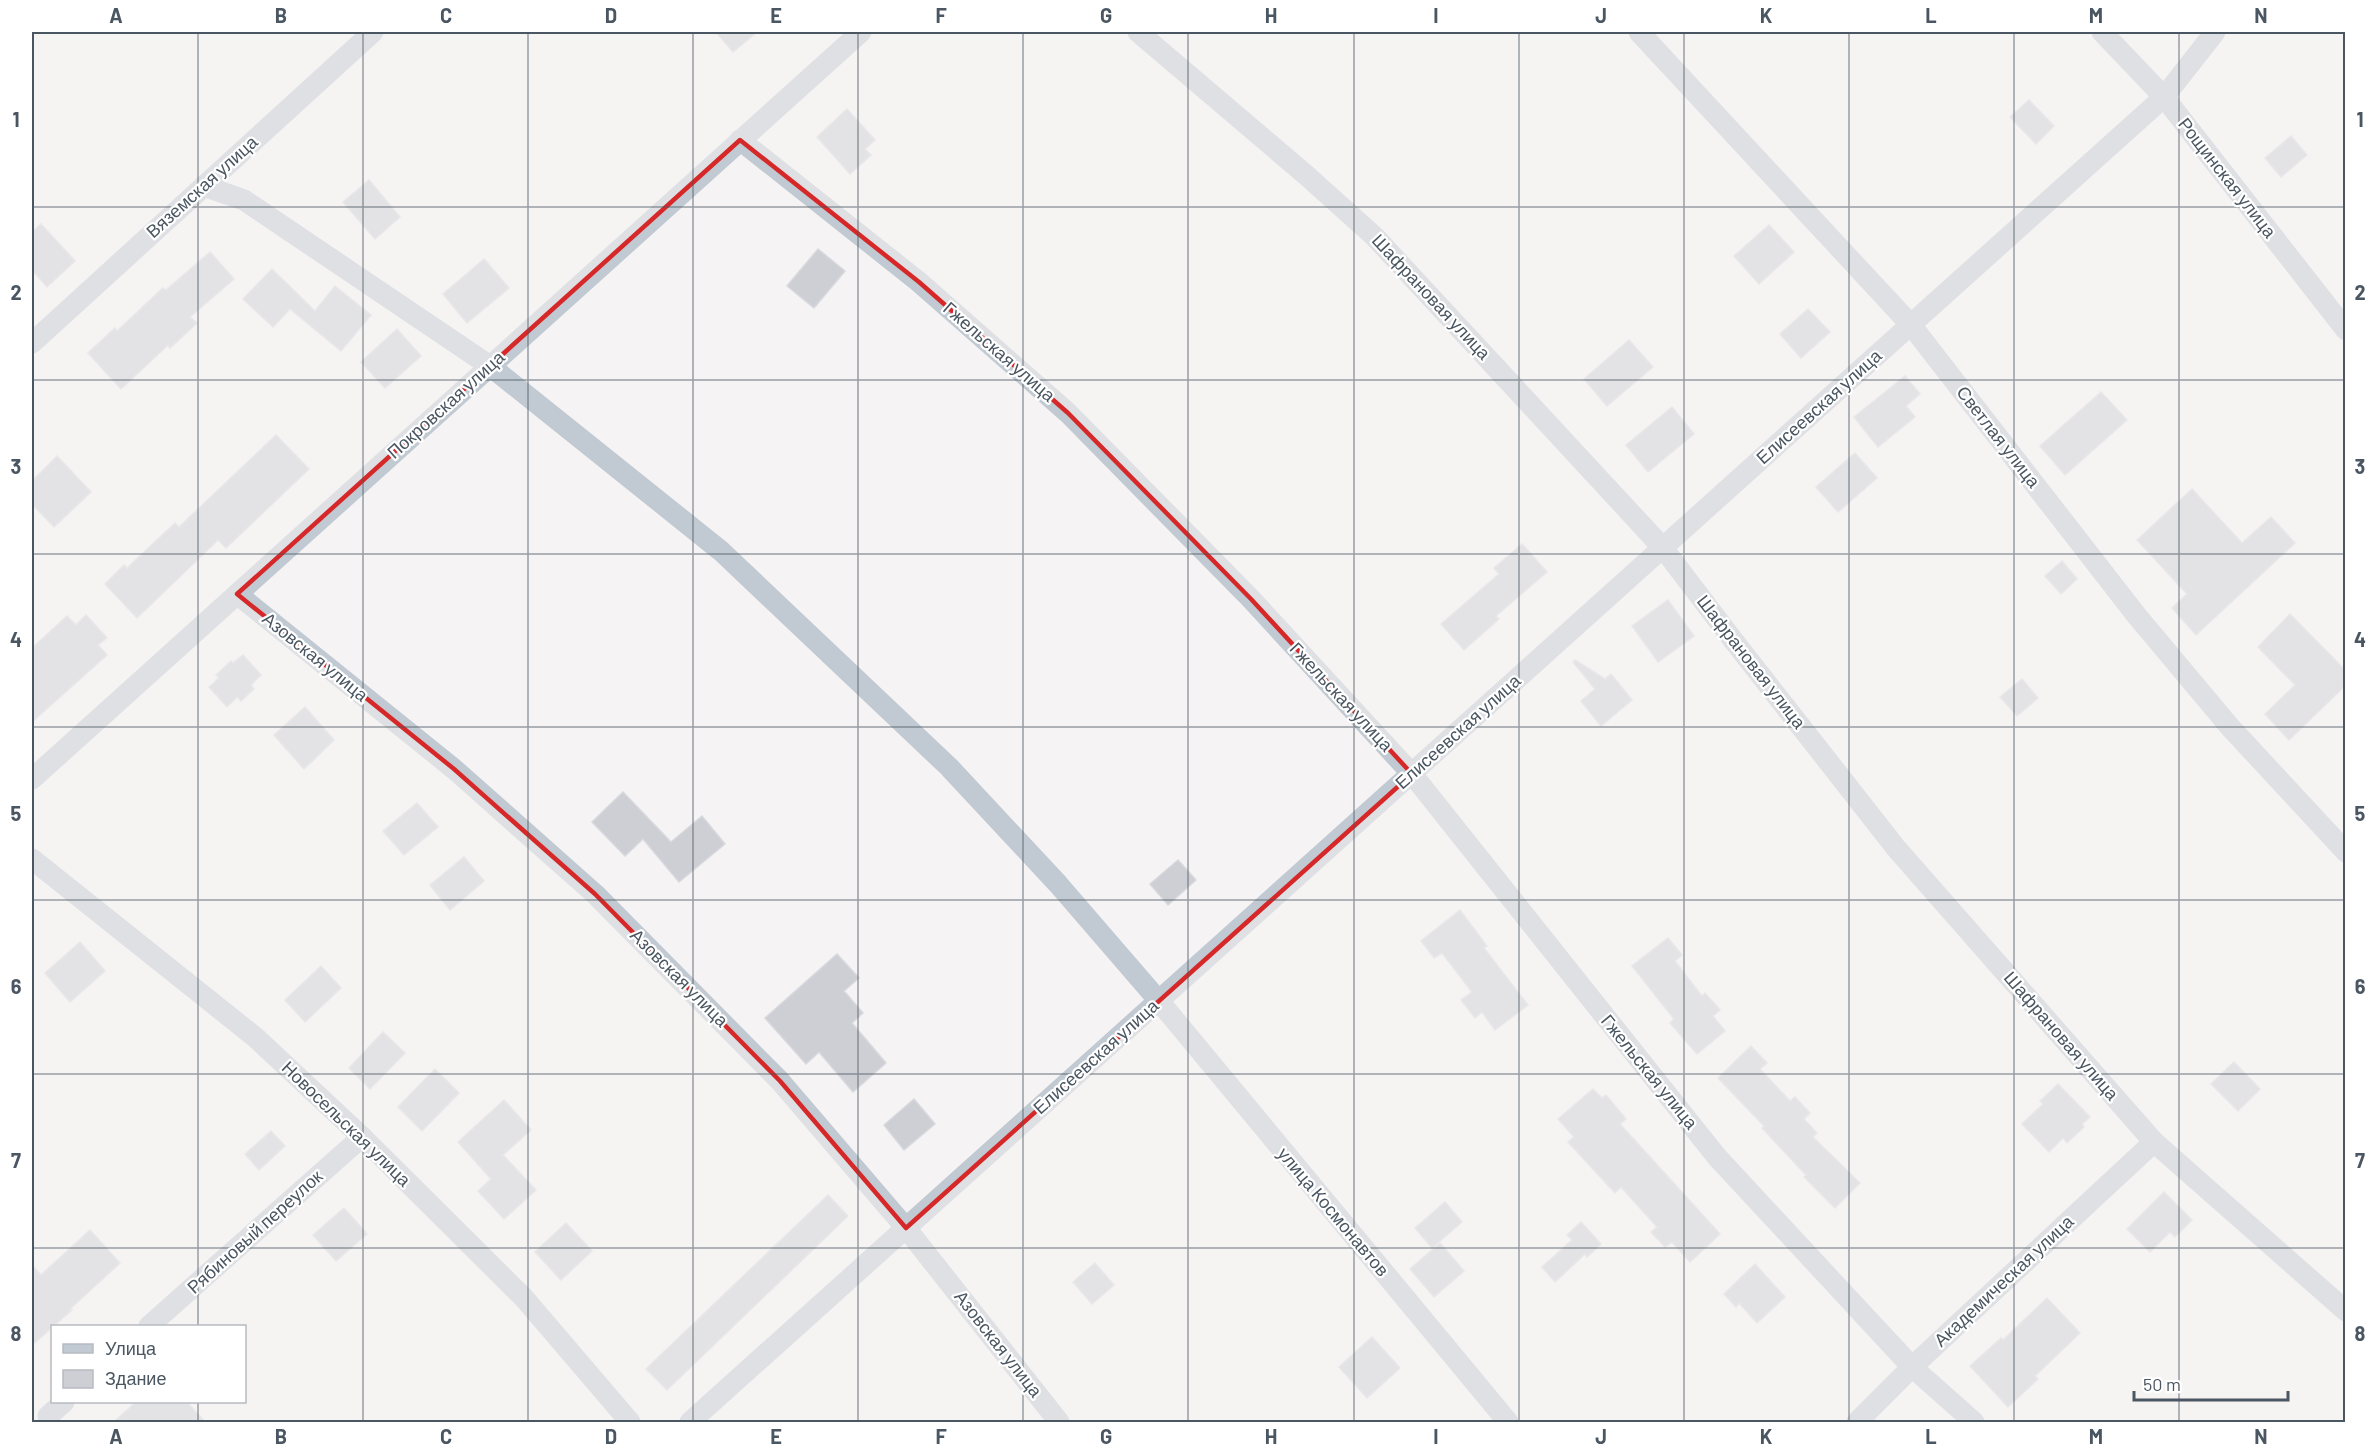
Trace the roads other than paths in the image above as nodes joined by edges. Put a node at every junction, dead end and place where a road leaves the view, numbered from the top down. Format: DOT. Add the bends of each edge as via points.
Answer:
graph roads {
  1 [pos="373,32"];
  2 [pos="861,32"];
  3 [pos="1138,32"];
  4 [pos="1639,32"];
  5 [pos="2102,32"];
  6 [pos="2214,32"];
  7 [pos="2164,97"];
  8 [pos="740,140"];
  9 [pos="204,186"];
  10 [pos="1911,325"];
  11 [pos="2346,330"];
  12 [pos="32,344"];
  13 [pos="490,366"];
  14 [pos="1663,548"];
  15 [pos="237,594"];
  16 [pos="1412,774"];
  17 [pos="32,779"];
  18 [pos="2346,852"];
  19 [pos="32,859"];
  20 [pos="1159,1001"];
  21 [pos="362,1137"];
  22 [pos="2154,1142"];
  23 [pos="906,1228"];
  24 [pos="2346,1311"];
  25 [pos="150,1325"];
  26 [pos="1912,1366"];
  27 [pos="62,1403"];
  28 [pos="48,1416"];
  29 [pos="630,1422"];
  30 [pos="690,1422"];
  31 [pos="1059,1422"];
  32 [pos="1508,1422"];
  33 [pos="1857,1422"];
  34 [pos="1974,1422"];
  1 -- 9 [label="street, Вяземская улица"];
  2 -- 8 [label="street, Покровская улица"];
  3 -- 14 [label="street, Шафрановая улица" via="1375,237"];
  4 -- 10 [label="street, Светлая улица"];
  5 -- 7 [label="street, Рощинская улица"];
  6 -- 7 [label="street, Елисеевская улица"];
  7 -- 10 [label="street, Елисеевская улица"];
  7 -- 11 [label="street, Рощинская улица"];
  8 -- 13 [label="street, Покровская улица"];
  8 -- 16 [label="street, Гжельская улица" via="919,282 1068,413 1251,599"];
  9 -- 12 [label="street, Вяземская улица"];
  9 -- 13 [label="street, улица Космонавтов" via="244,201"];
  10 -- 14 [label="street, Елисеевская улица"];
  10 -- 18 [label="street, Светлая улица" via="2137,616 2230,727"];
  13 -- 15 [label="street, Покровская улица"];
  13 -- 20 [label="street, улица Космонавтов" via="721,552 932,751 1058,884"];
  14 -- 16 [label="street, Елисеевская улица"];
  14 -- 22 [label="street, Шафрановая улица" via="1896,848"];
  15 -- 17 [label="street, Покровская улица"];
  15 -- 23 [label="street, Азовская улица" via="454,770 595,894 780,1081"];
  16 -- 20 [label="street, Елисеевская улица"];
  16 -- 26 [label="street, Гжельская улица" via="1717,1157"];
  19 -- 21 [label="street, Новосельская улица" via="255,1037"];
  20 -- 23 [label="street, Елисеевская улица"];
  20 -- 32 [label="street, улица Космонавтов"];
  21 -- 25 [label="street, Рябиновый переулок"];
  21 -- 29 [label="street, Новосельская улица" via="524,1298"];
  22 -- 24 [label="street, Шафрановая улица"];
  22 -- 26 [label="street, Академическая улица"];
  23 -- 30 [label="street, Елисеевская улица"];
  23 -- 31 [label="street, Азовская улица"];
  26 -- 33 [label="street, Академическая улица"];
  26 -- 34 [label="street, Гжельская улица"];
  27 -- 28 [label="street"];
}
